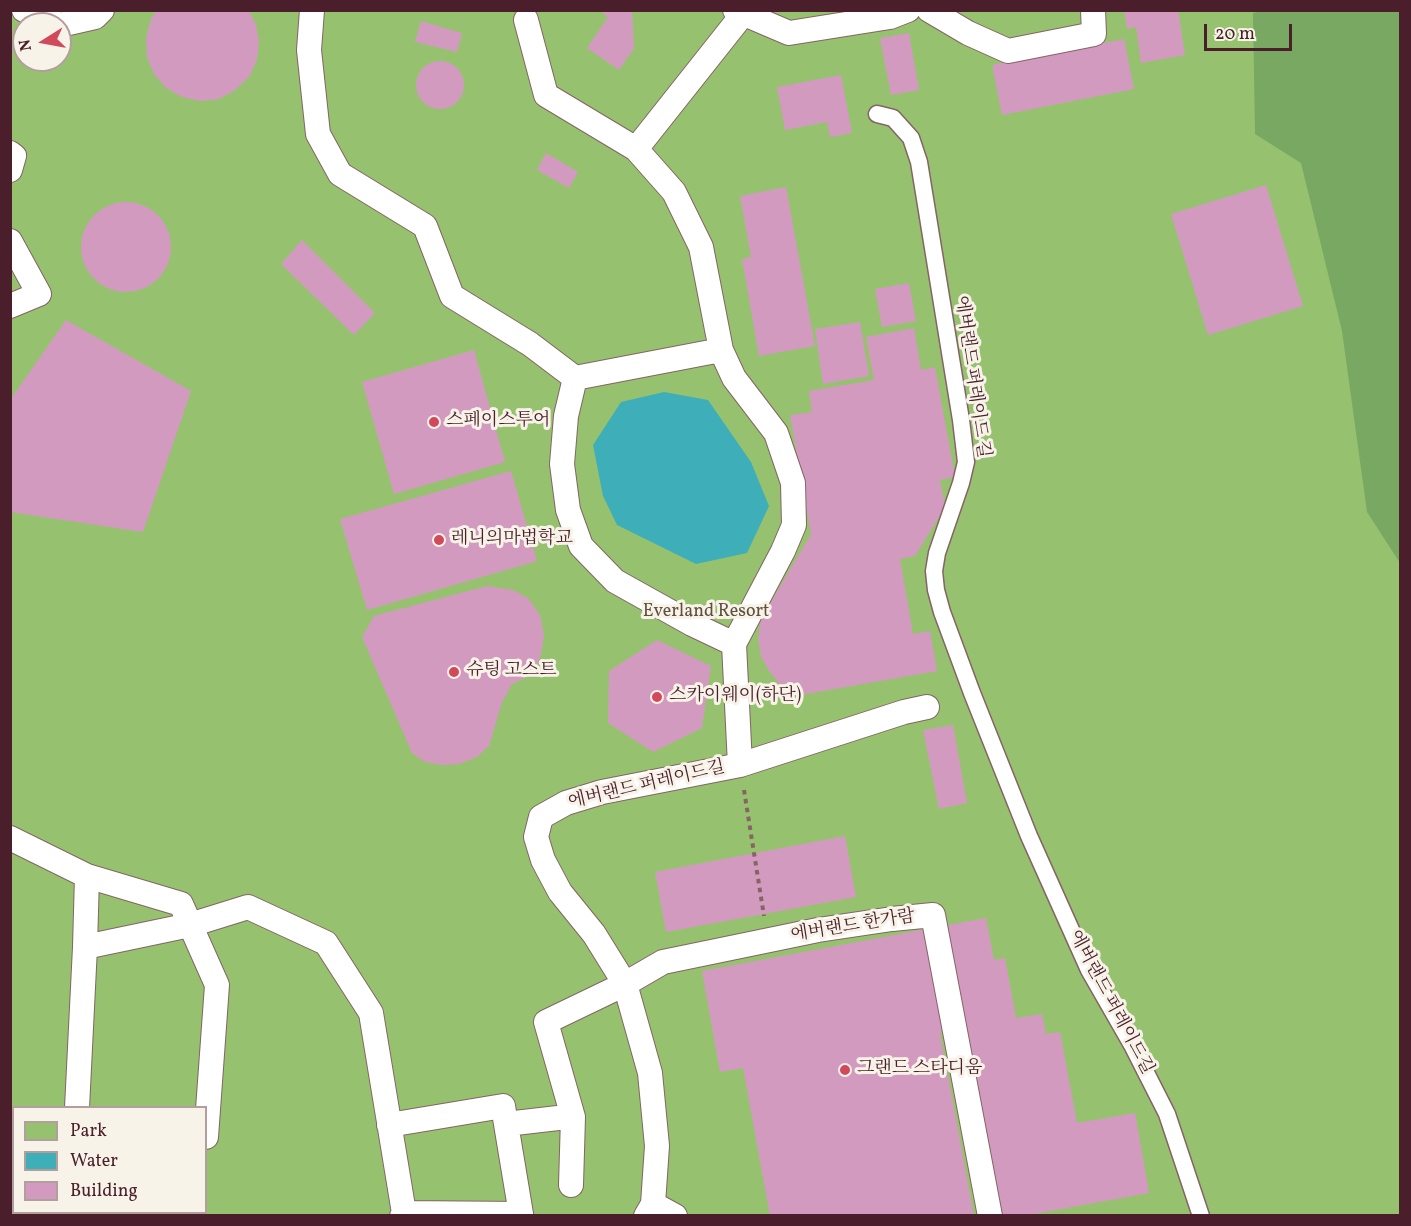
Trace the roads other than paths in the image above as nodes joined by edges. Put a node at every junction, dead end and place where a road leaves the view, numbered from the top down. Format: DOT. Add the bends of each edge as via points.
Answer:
graph roads {
  1 [pos="102,10"];
  2 [pos="312,10"];
  3 [pos="908,10"];
  4 [pos="929,10"];
  5 [pos="1093,10"];
  6 [pos="739,12"];
  7 [pos="525,14"];
  8 [pos="72,21"];
  9 [pos="877,114"];
  10 [pos="636,149"];
  11 [pos="10,153"];
  12 [pos="10,170"];
  13 [pos="10,241"];
  14 [pos="10,306"];
  15 [pos="721,350"];
  16 [pos="575,378"];
  17 [pos="734,644"];
  18 [pos="972,693"];
  19 [pos="927,707"];
  20 [pos="740,765"];
  21 [pos="10,838"];
  22 [pos="87,876"];
  23 [pos="190,925"];
  24 [pos="85,947"];
  25 [pos="625,984"];
  26 [pos="77,1106"];
  27 [pos="573,1117"];
  28 [pos="207,1124"];
  29 [pos="506,1124"];
  30 [pos="389,1125"];
  31 [pos="571,1185"];
  32 [pos="650,1210"];
  33 [pos="410,1214"];
  34 [pos="675,1215"];
  35 [pos="990,1215"];
  36 [pos="1201,1215"];
  1 -- 8 [label="street" via="95,17"];
  2 -- 16 [label="street" via="309,50 318,134 340,174 425,226 452,296 530,344"];
  3 -- 6 [label="street" via="890,17 789,33"];
  4 -- 5 [label="street" via="1008,51 1094,34"];
  6 -- 10 [label="street"];
  7 -- 10 [label="street" via="546,94"];
  9 -- 18 [label="lane, 에버랜드 퍼레이드 길" via="893,118 911,138 919,162 948,338 966,462 934,571 942,612"];
  10 -- 15 [label="street" via="674,192 701,247"];
  11 -- 12 [label="street" via="14,156"];
  13 -- 14 [label="street" via="39,294"];
  15 -- 16 [label="street"];
  15 -- 17 [label="street" via="734,378 776,433 793,483 794,525"];
  16 -- 17 [label="street" via="566,416 562,464 568,510 581,546 615,581"];
  17 -- 20 [label="street"];
  18 -- 36 [label="lane, 에버랜드 퍼레이드길" via="1029,836 1089,970 1167,1114"];
  19 -- 20 [label="street, 에버랜드 퍼레이드길"];
  20 -- 25 [label="street, 에버랜드 퍼레이드길" via="602,792 566,803 541,817 536,837 543,860 560,892 594,934"];
  21 -- 22 [label="street"];
  22 -- 23 [label="street" via="181,904"];
  22 -- 24 [label="street"];
  23 -- 24 [label="street"];
  23 -- 28 [label="street" via="218,985"];
  23 -- 30 [label="street" via="248,908 326,943 371,1014"];
  24 -- 26 [label="street"];
  25 -- 27 [label="street, 에버랜드 한가람" via="546,1022"];
  25 -- 32 [label="street, 에버랜드 퍼레이드길" via="650,1073 657,1146"];
  25 -- 35 [label="street, 에버랜드 한가람" via="663,962 818,930 933,915"];
  27 -- 29 [label="street"];
  27 -- 31 [label="street"];
  29 -- 30 [label="street" via="503,1106"];
  29 -- 33 [label="street" via="521,1214"];
  30 -- 33 [label="street"];
  32 -- 34 [label="street"];
}
